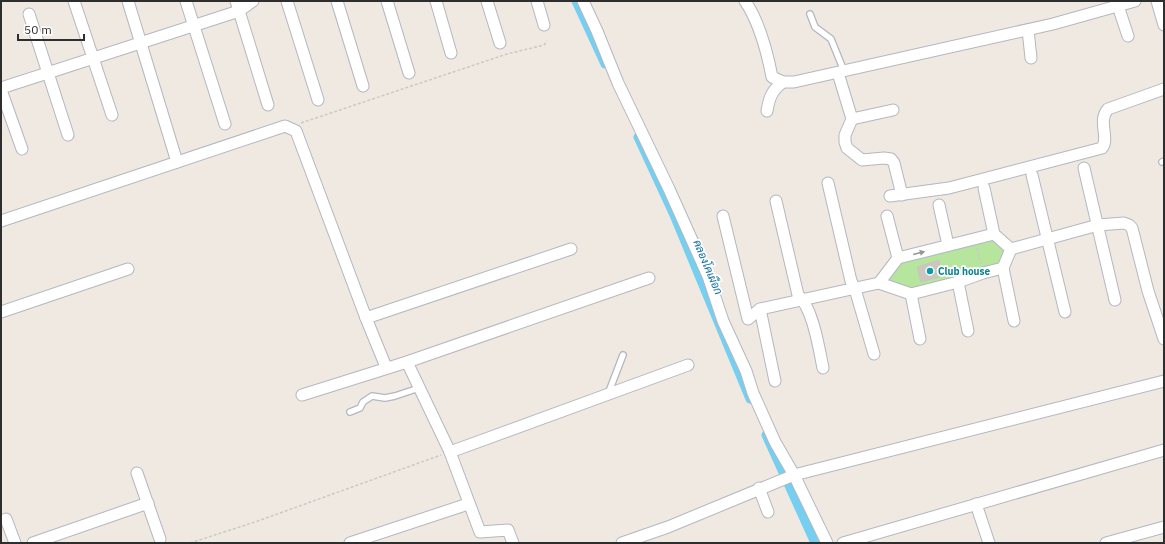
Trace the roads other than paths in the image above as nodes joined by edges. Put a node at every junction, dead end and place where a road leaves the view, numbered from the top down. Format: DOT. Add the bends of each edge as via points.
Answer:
graph roads {
  1 [pos="74,1"];
  2 [pos="128,1"];
  3 [pos="186,1"];
  4 [pos="253,1"];
  5 [pos="287,1"];
  6 [pos="337,1"];
  7 [pos="387,1"];
  8 [pos="436,1"];
  9 [pos="487,1"];
  10 [pos="536,1"];
  11 [pos="583,1"];
  12 [pos="745,1"];
  13 [pos="1135,1"];
  14 [pos="1157,1"];
  15 [pos="1113,4"];
  16 [pos="237,6"];
  17 [pos="29,14"];
  18 [pos="810,14"];
  19 [pos="1164,24"];
  20 [pos="544,25"];
  21 [pos="195,26"];
  22 [pos="1028,30"];
  23 [pos="1128,36"];
  24 [pos="500,43"];
  25 [pos="141,44"];
  26 [pos="452,53"];
  27 [pos="93,58"];
  28 [pos="1031,58"];
  29 [pos="841,72"];
  30 [pos="48,73"];
  31 [pos="409,73"];
  32 [pos="783,82"];
  33 [pos="363,86"];
  34 [pos="1,89"];
  35 [pos="1164,89"];
  36 [pos="318,100"];
  37 [pos="268,105"];
  38 [pos="893,110"];
  39 [pos="767,111"];
  40 [pos="112,115"];
  41 [pos="852,119"];
  42 [pos="225,124"];
  43 [pos="68,135"];
  44 [pos="22,149"];
  45 [pos="177,162"];
  46 [pos="1084,168"];
  47 [pos="1032,175"];
  48 [pos="828,183"];
  49 [pos="984,188"];
  50 [pos="902,195"];
  51 [pos="890,196"];
  52 [pos="776,201"];
  53 [pos="939,205"];
  54 [pos="723,216"];
  55 [pos="887,216"];
  56 [pos="1,220"];
  57 [pos="1098,225"];
  58 [pos="994,234"];
  59 [pos="1048,239"];
  60 [pos="948,245"];
  61 [pos="571,249"];
  62 [pos="1011,249"];
  63 [pos="898,258"];
  64 [pos="1002,268"];
  65 [pos="128,269"];
  66 [pos="650,278"];
  67 [pos="958,282"];
  68 [pos="879,283"];
  69 [pos="855,289"];
  70 [pos="910,294"];
  71 [pos="804,300"];
  72 [pos="1115,300"];
  73 [pos="760,309"];
  74 [pos="1,312"];
  75 [pos="1065,312"];
  76 [pos="366,318"];
  77 [pos="1014,321"];
  78 [pos="968,331"];
  79 [pos="1164,338"];
  80 [pos="920,339"];
  81 [pos="874,354"];
  82 [pos="623,355"];
  83 [pos="407,362"];
  84 [pos="688,365"];
  85 [pos="386,368"];
  86 [pos="823,368"];
  87 [pos="776,381"];
  88 [pos="1164,381"];
  89 [pos="419,388"];
  90 [pos="608,394"];
  91 [pos="302,395"];
  92 [pos="350,412"];
  93 [pos="1164,450"];
  94 [pos="450,452"];
  95 [pos="137,473"];
  96 [pos="788,477"];
  97 [pos="759,488"];
  98 [pos="148,503"];
  99 [pos="468,504"];
  100 [pos="976,504"];
  101 [pos="768,512"];
  102 [pos="6,519"];
  103 [pos="1164,527"];
  104 [pos="160,539"];
  105 [pos="15,543"];
  106 [pos="33,543"];
  107 [pos="350,543"];
  108 [pos="513,543"];
  109 [pos="622,543"];
  110 [pos="827,543"];
  111 [pos="843,543"];
  112 [pos="989,543"];
  113 [pos="1106,543"];
  1 -- 27 [label="street"];
  2 -- 25 [label="street"];
  3 -- 21 [label="street"];
  4 -- 16 [label="street"];
  5 -- 36 [label="street"];
  6 -- 33 [label="street"];
  7 -- 31 [label="street"];
  8 -- 26 [label="street"];
  9 -- 24 [label="street"];
  10 -- 20 [label="street"];
  11 -- 96 [label="street" via="623,95 708,276"];
  12 -- 32 [label="street" via="753,12 769,57 772,76"];
  13 -- 15 [label="street"];
  14 -- 19 [label="street"];
  15 -- 22 [label="street"];
  15 -- 23 [label="street"];
  16 -- 21 [label="street"];
  16 -- 37 [label="street"];
  17 -- 30 [label="street"];
  18 -- 29 [label="lane" via="815,27 831,39"];
  21 -- 25 [label="street"];
  21 -- 42 [label="street"];
  22 -- 28 [label="street"];
  22 -- 29 [label="street"];
  25 -- 27 [label="street"];
  25 -- 45 [label="street"];
  27 -- 30 [label="street"];
  27 -- 40 [label="street"];
  29 -- 32 [label="street"];
  29 -- 41 [label="street"];
  30 -- 34 [label="street"];
  30 -- 43 [label="street"];
  32 -- 39 [label="street" via="771,93"];
  34 -- 44 [label="street"];
  35 -- 50 [label="street" via="1108,109 1103,120 1105,142 1102,148 949,188"];
  38 -- 41 [label="street"];
  41 -- 50 [label="street" via="845,135 847,148 862,160 891,159"];
  45 -- 56 [label="street"];
  45 -- 76 [label="street" via="285,126 296,131"];
  46 -- 57 [label="street"];
  47 -- 59 [label="street"];
  48 -- 69 [label="street"];
  49 -- 58 [label="street"];
  50 -- 51 [label="street"];
  52 -- 71 [label="street" via="798,295"];
  53 -- 60 [label="street"];
  54 -- 73 [label="street" via="748,318"];
  55 -- 63 [label="street"];
  57 -- 59 [label="street"];
  57 -- 72 [label="street"];
  57 -- 79 [label="street" via="1124,224 1132,228 1148,291"];
  58 -- 60 [label="street"];
  58 -- 62 [label="street"];
  59 -- 62 [label="street"];
  59 -- 75 [label="street"];
  63 -- 60 [label="street, one-way"];
  61 -- 76 [label="street"];
  62 -- 64 [label="street"];
  63 -- 68 [label="street"];
  64 -- 67 [label="street"];
  64 -- 77 [label="street"];
  65 -- 74 [label="street"];
  66 -- 83 [label="street"];
  67 -- 70 [label="street"];
  67 -- 78 [label="street"];
  68 -- 69 [label="street"];
  68 -- 70 [label="street"];
  69 -- 71 [label="street"];
  69 -- 81 [label="street"];
  70 -- 80 [label="street"];
  71 -- 73 [label="street"];
  71 -- 86 [label="street" via="811,316"];
  73 -- 87 [label="street"];
  76 -- 85 [label="street"];
  82 -- 90 [label="lane"];
  83 -- 85 [label="street"];
  83 -- 89 [label="street"];
  84 -- 90 [label="street"];
  85 -- 91 [label="street"];
  88 -- 96 [label="street"];
  89 -- 92 [label="lane" via="385,398 372,396 363,402 360,408"];
  89 -- 94 [label="street"];
  90 -- 94 [label="street"];
  93 -- 100 [label="street"];
  94 -- 99 [label="street"];
  95 -- 98 [label="street"];
  96 -- 97 [label="street"];
  96 -- 110 [label="street"];
  97 -- 101 [label="street"];
  97 -- 109 [label="street" via="668,527"];
  98 -- 104 [label="street"];
  98 -- 106 [label="street"];
  99 -- 107 [label="street"];
  99 -- 108 [label="street" via="480,532 508,530"];
  100 -- 111 [label="street"];
  100 -- 112 [label="street"];
  102 -- 105 [label="street"];
  103 -- 113 [label="street"];
}
